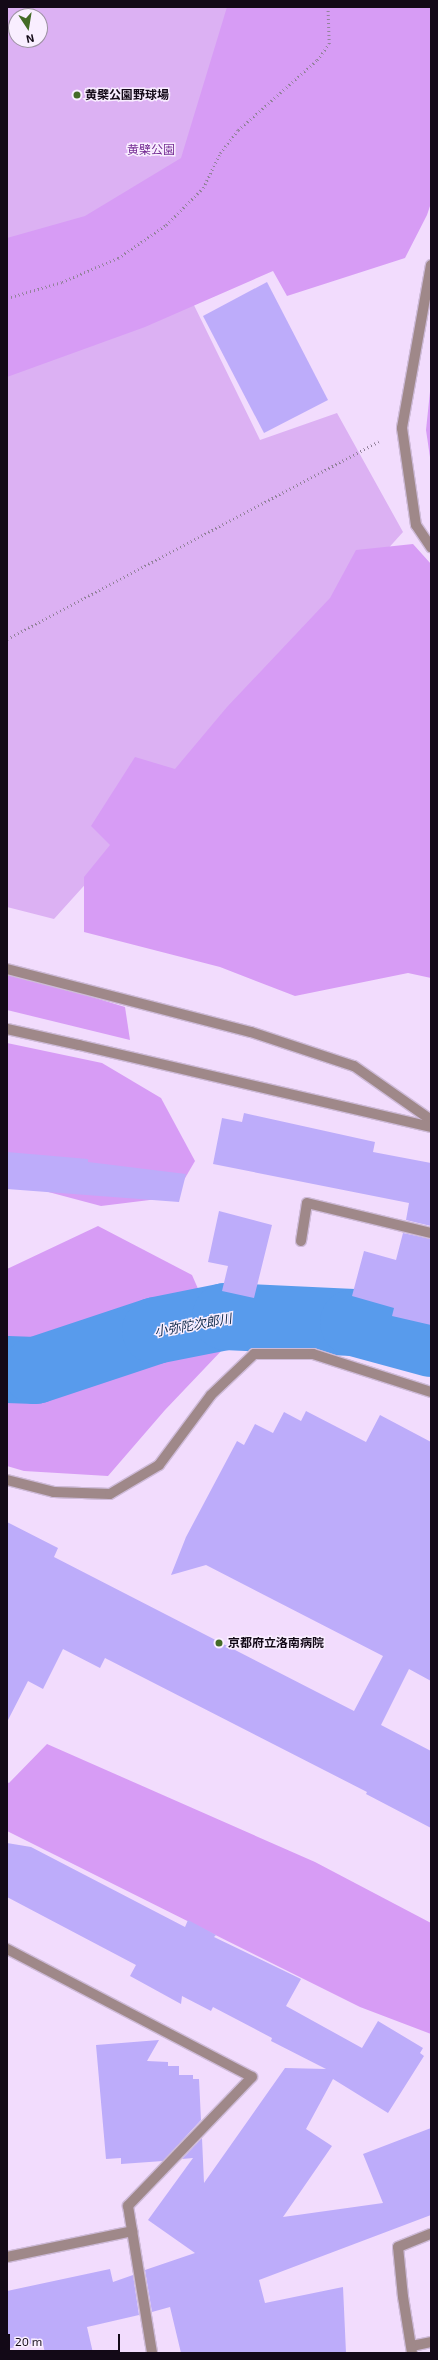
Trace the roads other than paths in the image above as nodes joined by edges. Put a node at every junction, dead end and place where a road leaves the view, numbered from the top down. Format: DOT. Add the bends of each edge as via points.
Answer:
graph roads {
  1 [pos="431,265"];
  2 [pos="431,547"];
  3 [pos="7,969"];
  4 [pos="7,1029"];
  5 [pos="431,1120"];
  6 [pos="431,1127"];
  7 [pos="431,1233"];
  8 [pos="301,1241"];
  9 [pos="431,1392"];
  10 [pos="7,1480"];
  11 [pos="7,1950"];
  12 [pos="132,2231"];
  13 [pos="431,2234"];
  14 [pos="7,2257"];
  15 [pos="431,2342"];
  16 [pos="412,2350"];
  17 [pos="152,2353"];
  1 -- 2 [label="street" via="402,428 416,525"];
  3 -- 5 [label="street" via="250,1032 354,1066"];
  4 -- 6 [label="street"];
  7 -- 8 [label="street" via="307,1203"];
  9 -- 10 [label="street" via="313,1354 254,1354 211,1395 159,1465 110,1494 54,1492"];
  11 -- 12 [label="street" via="252,2077 128,2206"];
  12 -- 14 [label="street"];
  12 -- 17 [label="street"];
  13 -- 16 [label="street" via="398,2247"];
  15 -- 16 [label="street"];
}
